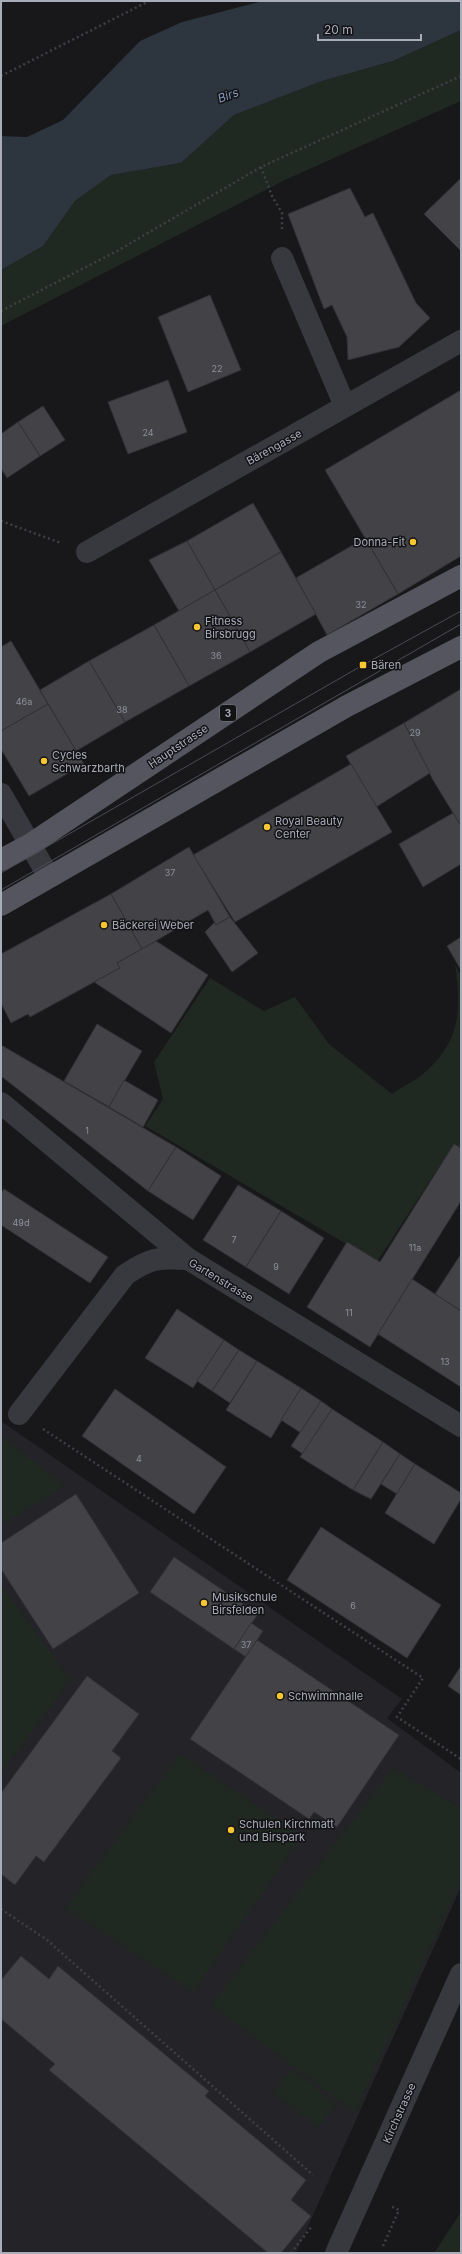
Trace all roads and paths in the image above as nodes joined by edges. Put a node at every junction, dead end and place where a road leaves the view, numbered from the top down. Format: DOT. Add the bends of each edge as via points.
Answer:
graph roads {
  1 [pos="149,1"];
  2 [pos="1,76"];
  3 [pos="461,76"];
  4 [pos="260,167"];
  5 [pos="282,213"];
  6 [pos="282,258"];
  7 [pos="1,311"];
  8 [pos="461,341"];
  9 [pos="345,406"];
  10 [pos="1,521"];
  11 [pos="87,552"];
  12 [pos="461,576"];
  13 [pos="461,647"];
  14 [pos="1,794"];
  15 [pos="31,844"];
  16 [pos="1,860"];
  17 [pos="49,877"];
  18 [pos="1,905"];
  19 [pos="1,1103"];
  20 [pos="188,1259"];
  21 [pos="19,1414"];
  22 [pos="461,1426"];
  23 [pos="461,1759"];
  24 [pos="1,1909"];
  25 [pos="461,1974"];
  26 [pos="314,2175"];
  27 [pos="384,2203"];
  28 [pos="312,2226"];
  29 [pos="383,2246"];
  30 [pos="291,2253"];
  31 [pos="336,2253"];
  1 -- 2 [label="path"];
  3 -- 4 [label="path"];
  4 -- 5 [label="path"];
  4 -- 7 [label="path" via="117,251"];
  6 -- 9 [label="street"];
  8 -- 9 [label="street, Bärengasse"];
  9 -- 11 [label="street, Bärengasse"];
  10 -- 11 [label="path"];
  12 -- 15 [label="main road, Hauptstrasse / 3" via="318,652"];
  13 -- 17 [label="main road" via="347,706"];
  14 -- 15 [label="street"];
  15 -- 16 [label="main road, Hauptstrasse / 3"];
  15 -- 17 [label="street"];
  17 -- 18 [label="main road"];
  19 -- 20 [label="street"];
  20 -- 21 [label="street, Gartenstrasse" via="164,1257 144,1262 125,1276"];
  20 -- 22 [label="street, Gartenstrasse"];
  21 -- 23 [label="path" via="423,1678 397,1717"];
  24 -- 26 [label="path" via="47,1940"];
  25 -- 31 [label="street, Kirchstrasse"];
  27 -- 29 [label="path" via="399,2210"];
  28 -- 30 [label="path"];
}
